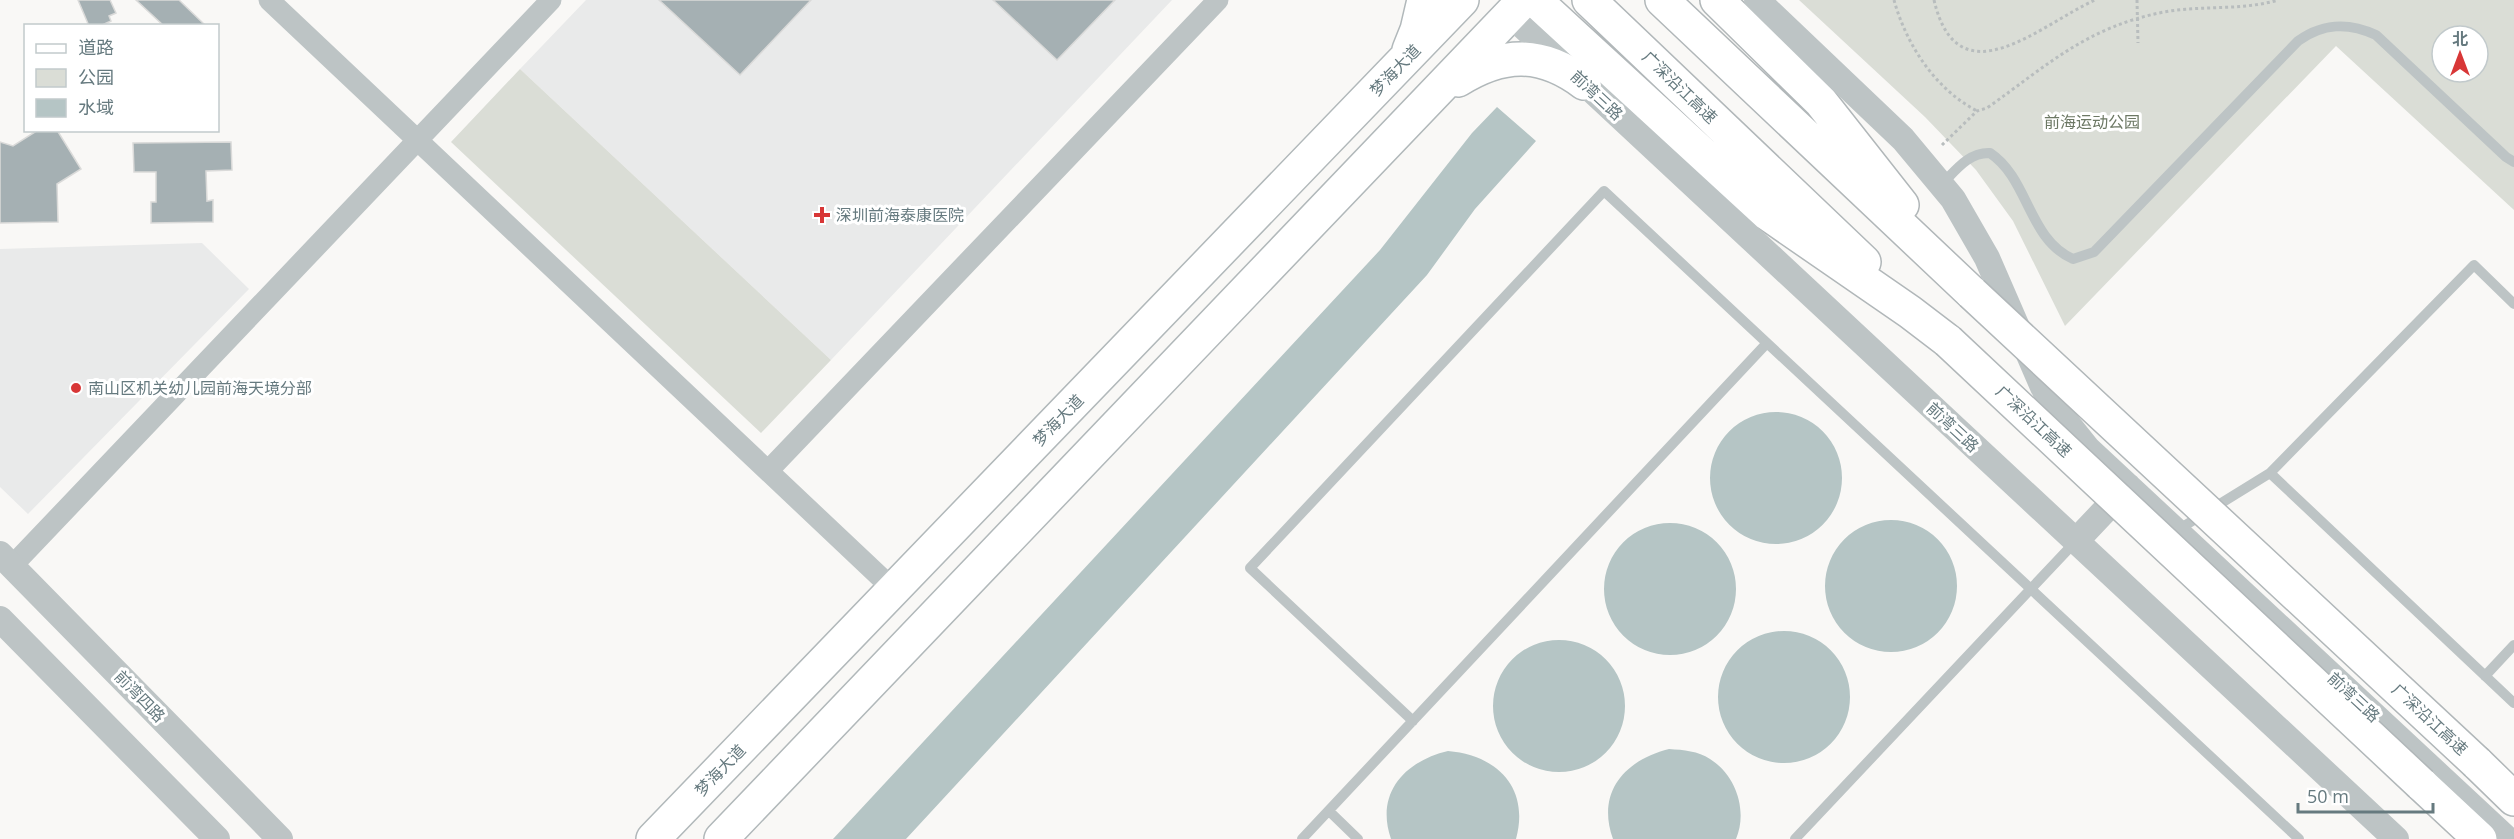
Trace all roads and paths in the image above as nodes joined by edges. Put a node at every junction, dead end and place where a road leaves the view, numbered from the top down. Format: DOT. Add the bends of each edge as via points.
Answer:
graph roads {
  1 [pos="269,0"];
  2 [pos="551,0"];
  3 [pos="1218,0"];
  4 [pos="1424,0"];
  5 [pos="1462,0"];
  6 [pos="1589,0"];
  7 [pos="1662,0"];
  8 [pos="1717,0"];
  9 [pos="1757,0"];
  10 [pos="1893,0"];
  11 [pos="1934,0"];
  12 [pos="2095,0"];
  13 [pos="2137,0"];
  14 [pos="2278,0"];
  15 [pos="1523,5"];
  16 [pos="2137,18"];
  17 [pos="2138,43"];
  18 [pos="1405,60"];
  19 [pos="1584,83"];
  20 [pos="1432,97"];
  21 [pos="1977,111"];
  22 [pos="417,140"];
  23 [pos="1942,145"];
  24 [pos="2514,162"];
  25 [pos="1941,184"];
  26 [pos="1972,293"];
  27 [pos="2514,304"];
  28 [pos="1948,341"];
  29 [pos="1767,343"];
  30 [pos="768,471"];
  31 [pos="2270,473"];
  32 [pos="2128,486"];
  33 [pos="2176,531"];
  34 [pos="2076,541"];
  35 [pos="6,560"];
  36 [pos="2031,589"];
  37 [pos="894,590"];
  38 [pos="0,619"];
  39 [pos="2514,645"];
  40 [pos="2485,676"];
  41 [pos="2514,703"];
  42 [pos="1413,721"];
  43 [pos="2477,763"];
  44 [pos="2421,784"];
  45 [pos="2514,792"];
  46 [pos="2514,799"];
  47 [pos="1329,811"];
  48 [pos="217,839"];
  49 [pos="280,839"];
  50 [pos="653,839"];
  51 [pos="721,839"];
  52 [pos="1302,839"];
  53 [pos="1358,839"];
  54 [pos="1794,839"];
  55 [pos="2299,839"];
  56 [pos="2396,839"];
  57 [pos="2464,839"];
  58 [pos="2480,839"];
  59 [pos="2507,839"];
  1 -- 22 [label="street"];
  2 -- 22 [label="street"];
  3 -- 30 [label="street"];
  4 -- 18 [label="main road"];
  5 -- 18 [label="main road, 梦海大道"];
  6 -- 28 [label="main road, 广深沿江高速"];
  7 -- 26 [label="main road, 广深沿江高速"];
  8 -- 26 [label="main road" via="1821,102"];
  9 -- 25 [label="street, 前湾三路" via="1903,139"];
  10 -- 21 [label="path" via="1921,60 1965,105"];
  11 -- 12 [label="path" via="1941,23 1954,42 1980,54 2012,43"];
  13 -- 16 [label="path"];
  14 -- 16 [label="path"];
  15 -- 19 [label="street, 前湾三路"];
  15 -- 20 [label="main road"];
  15 -- 28 [label="main road" via="1768,214"];
  16 -- 17 [label="path"];
  16 -- 21 [label="path" via="2087,37 1988,108"];
  18 -- 37 [label="main road, 梦海大道"];
  19 -- 20 [label="main road" via="1554,65 1515,59 1476,69"];
  19 -- 34 [label="street, 前湾三路"];
  20 -- 51 [label="main road"];
  21 -- 23 [label="path"];
  22 -- 30 [label="street"];
  22 -- 35 [label="street"];
  24 -- 25 [label="lane" via="2376,35 2354,27 2333,26 2316,30 2298,41 2086,256 2073,259 2052,246 2007,169 1990,153 1978,152"];
  25 -- 32 [label="street, 前湾三路" via="1987,258 2056,409 2088,449"];
  26 -- 43 [label="main road, 广深沿江高速, bridge"];
  27 -- 31 [label="lane" via="2474,265"];
  28 -- 44 [label="main road, 广深沿江高速, bridge"];
  29 -- 36 [label="lane"];
  29 -- 42 [label="lane"];
  29 -- 42 [label="lane" via="1604,191 1274,542 1250,568"];
  30 -- 37 [label="street"];
  31 -- 33 [label="lane"];
  31 -- 40 [label="lane"];
  32 -- 33 [label="street, 前湾三路"];
  32 -- 34 [label="street"];
  33 -- 59 [label="street, 前湾三路"];
  34 -- 36 [label="lane"];
  34 -- 56 [label="street, 前湾三路"];
  35 -- 49 [label="street, 前湾四路"];
  36 -- 54 [label="lane"];
  36 -- 55 [label="lane"];
  37 -- 50 [label="main road, 梦海大道"];
  38 -- 48 [label="street"];
  39 -- 40 [label="lane"];
  40 -- 41 [label="lane"];
  42 -- 47 [label="lane"];
  43 -- 45 [label="main road"];
  43 -- 46 [label="main road, 广深沿江高速"];
  44 -- 57 [label="main road"];
  44 -- 58 [label="main road, 广深沿江高速"];
  47 -- 52 [label="lane"];
  47 -- 53 [label="lane"];
}
